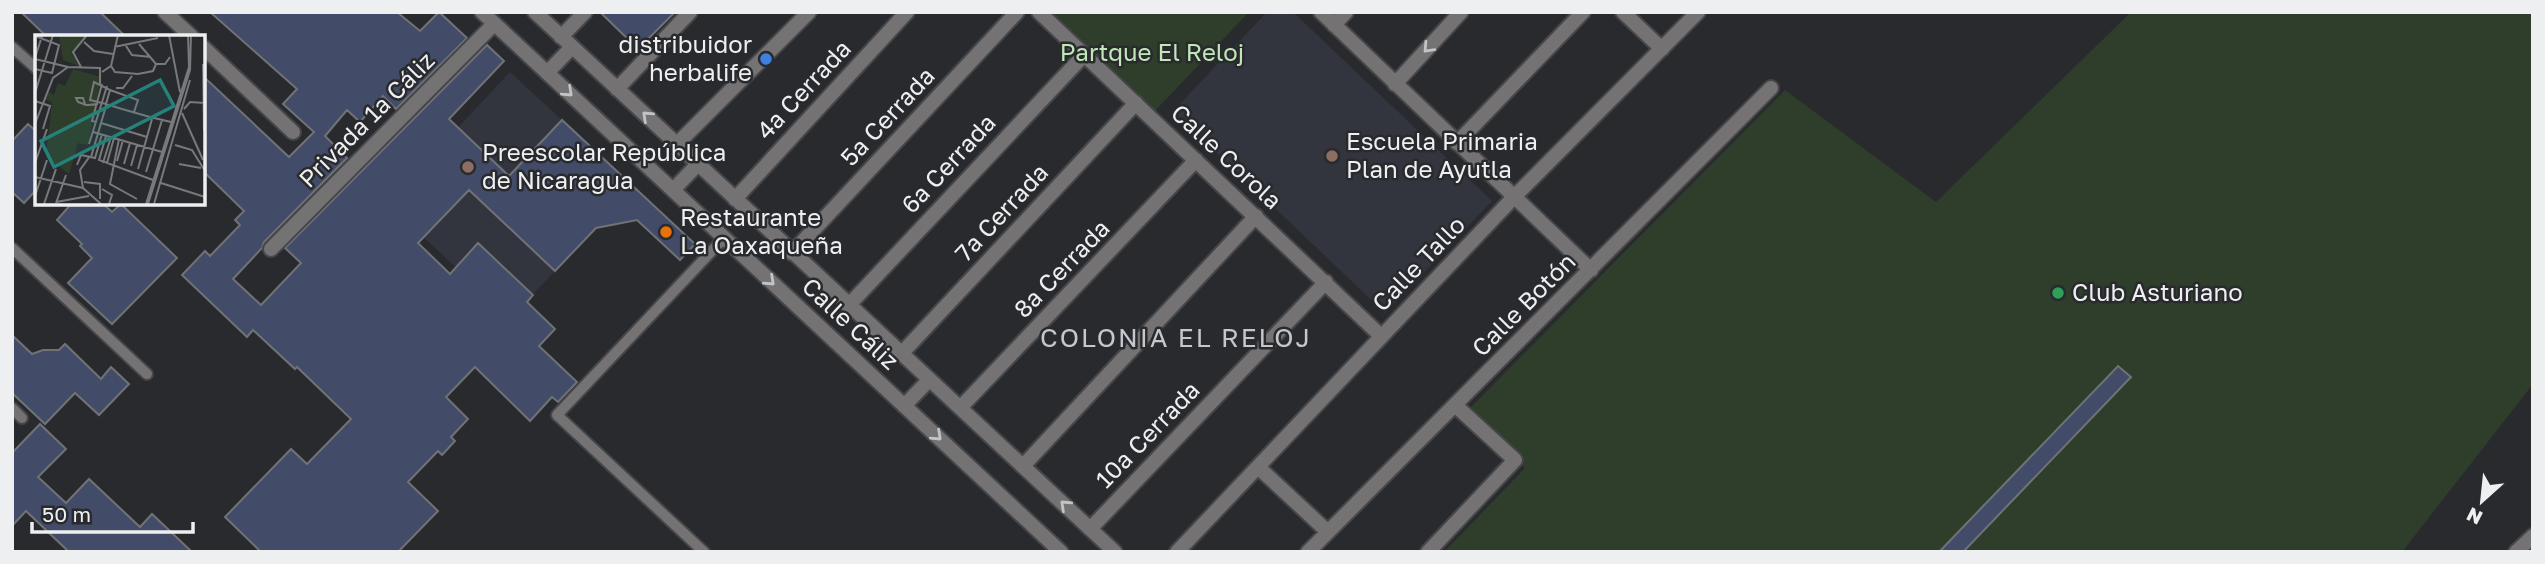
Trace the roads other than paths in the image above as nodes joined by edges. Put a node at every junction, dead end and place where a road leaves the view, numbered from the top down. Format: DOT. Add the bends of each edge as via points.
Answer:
graph roads {
  1 [pos="165,12"];
  2 [pos="482,12"];
  3 [pos="535,12"];
  4 [pos="585,12"];
  5 [pos="690,12"];
  6 [pos="809,12"];
  7 [pos="906,12"];
  8 [pos="1017,12"];
  9 [pos="1039,12"];
  10 [pos="1321,12"];
  11 [pos="1346,12"];
  12 [pos="1461,12"];
  13 [pos="1583,12"];
  14 [pos="1623,12"];
  15 [pos="1698,12"];
  16 [pos="494,23"];
  17 [pos="1334,25"];
  18 [pos="190,35"];
  19 [pos="567,42"];
  20 [pos="12,47"];
  21 [pos="205,49"];
  22 [pos="1662,49"];
  23 [pos="1084,54"];
  24 [pos="35,67"];
  25 [pos="547,73"];
  26 [pos="1395,84"];
  27 [pos="1771,88"];
  28 [pos="617,89"];
  29 [pos="1136,103"];
  30 [pos="293,132"];
  31 [pos="1457,143"];
  32 [pos="677,144"];
  33 [pos="1196,160"];
  34 [pos="698,164"];
  35 [pos="673,190"];
  36 [pos="1514,197"];
  37 [pos="735,199"];
  38 [pos="1256,216"];
  39 [pos="724,238"];
  40 [pos="12,248"];
  41 [pos="271,248"];
  42 [pos="792,253"];
  43 [pos="1591,270"];
  44 [pos="1326,282"];
  45 [pos="848,306"];
  46 [pos="1381,336"];
  47 [pos="901,354"];
  48 [pos="147,373"];
  49 [pos="929,380"];
  50 [pos="1455,405"];
  51 [pos="904,406"];
  52 [pos="12,408"];
  53 [pos="960,408"];
  54 [pos="22,418"];
  55 [pos="1023,466"];
  56 [pos="1258,467"];
  57 [pos="1090,528"];
  58 [pos="1328,532"];
  59 [pos="2533,536"];
  60 [pos="704,552"];
  61 [pos="1061,552"];
  62 [pos="1115,552"];
  63 [pos="1177,552"];
  64 [pos="1308,552"];
  65 [pos="1428,552"];
  66 [pos="2515,552"];
  1 -- 18 [label="street"];
  2 -- 16 [label="street, Calle Cáliz"];
  3 -- 19 [label="street, Calle Cáliz"];
  4 -- 19 [label="street"];
  5 -- 28 [label="street"];
  6 -- 32 [label="street"];
  7 -- 37 [label="street, 4ª Cerrada"];
  8 -- 42 [label="street, 5ª Cerrada"];
  9 -- 23 [label="street, Calle Corola"];
  10 -- 17 [label="street"];
  11 -- 17 [label="street"];
  12 -- 26 [label="street, one-way"];
  13 -- 31 [label="street"];
  14 -- 22 [label="street"];
  15 -- 22 [label="street, Calle Tallo"];
  16 -- 25 [label="street, Calle Cáliz"];
  16 -- 41 [label="street, Privada 1ª Cáliz"];
  17 -- 26 [label="street"];
  19 -- 25 [label="street"];
  19 -- 28 [label="street, Calle Cáliz"];
  20 -- 24 [label="lane"];
  21 -- 30 [label="street"];
  22 -- 36 [label="street, Calle Tallo"];
  23 -- 29 [label="street, Calle Corola"];
  23 -- 45 [label="street, 6ª Cerrada"];
  25 -- 35 [label="street, Calle Cáliz, one-way"];
  26 -- 31 [label="street"];
  27 -- 43 [label="street, Calle Botón"];
  32 -- 28 [label="street, Calle Cáliz, one-way"];
  29 -- 33 [label="street, Calle Corola"];
  29 -- 47 [label="street, 7ª Cerrada"];
  31 -- 36 [label="street"];
  32 -- 34 [label="street, Calle Cáliz"];
  33 -- 38 [label="street, Calle Corola"];
  33 -- 53 [label="street, 8ª Cerrada"];
  34 -- 35 [label="street"];
  34 -- 37 [label="street, Calle Cáliz"];
  35 -- 39 [label="street, Calle Cáliz"];
  36 -- 43 [label="street"];
  36 -- 46 [label="street, Calle Tallo"];
  37 -- 42 [label="street, Calle Cáliz"];
  38 -- 44 [label="street, Calle Corola"];
  38 -- 55 [label="street"];
  39 -- 51 [label="street, Calle Cáliz, one-way"];
  39 -- 60 [label="lane" via="557,415"];
  40 -- 48 [label="lane"];
  42 -- 45 [label="street, Calle Cáliz"];
  43 -- 50 [label="street, Calle Botón"];
  44 -- 46 [label="street, Calle Corola"];
  44 -- 57 [label="street, 10ª Cerrada"];
  45 -- 47 [label="street, Calle Cáliz"];
  46 -- 56 [label="street, Calle Tallo"];
  47 -- 49 [label="street, Calle Cáliz"];
  49 -- 51 [label="street, Calle Cáliz"];
  49 -- 53 [label="street, Calle Cáliz"];
  50 -- 58 [label="street, Calle Botón"];
  50 -- 65 [label="street" via="1515,460"];
  51 -- 61 [label="street, Calle Cáliz, one-way"];
  52 -- 54 [label="lane"];
  53 -- 55 [label="street, Calle Cáliz"];
  57 -- 55 [label="street, Calle Cáliz, one-way"];
  56 -- 58 [label="street"];
  56 -- 63 [label="street, Calle Tallo"];
  57 -- 62 [label="street, Calle Cáliz"];
  58 -- 64 [label="street, Calle Botón"];
  59 -- 66 [label="street"];
}
